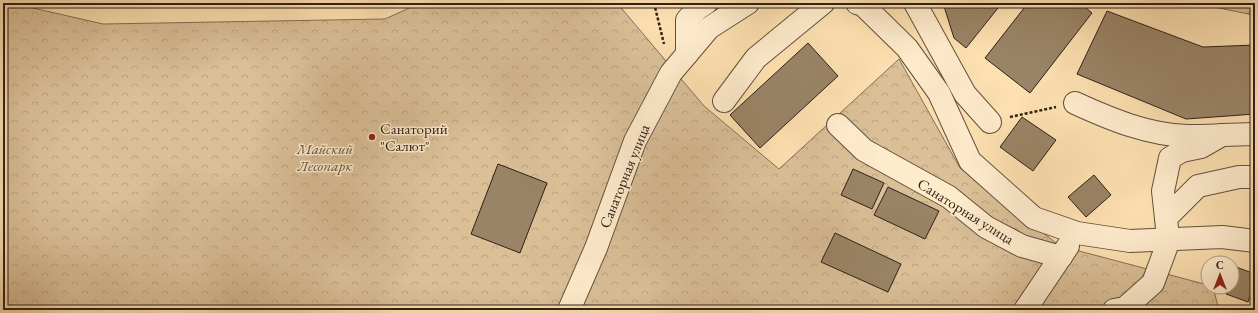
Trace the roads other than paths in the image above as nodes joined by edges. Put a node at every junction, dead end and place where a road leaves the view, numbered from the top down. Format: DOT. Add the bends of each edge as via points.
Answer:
graph roads {
  1 [pos="706,3"];
  2 [pos="748,3"];
  3 [pos="823,3"];
  4 [pos="857,3"];
  5 [pos="915,3"];
  6 [pos="687,54"];
  7 [pos="724,101"];
  8 [pos="1075,103"];
  9 [pos="990,122"];
  10 [pos="838,125"];
  11 [pos="1255,134"];
  12 [pos="1222,135"];
  13 [pos="1255,177"];
  14 [pos="1167,228"];
  15 [pos="1077,233"];
  16 [pos="1255,241"];
  17 [pos="1061,257"];
  18 [pos="569,310"];
  19 [pos="1025,310"];
  20 [pos="1114,310"];
  1 -- 6 [label="street" via="687,20"];
  2 -- 6 [label="street, Санаторная улица" via="709,28"];
  3 -- 7 [label="street" via="756,58"];
  4 -- 15 [label="street, Санаторная улица" via="863,5 907,48 939,93 970,161 1034,218"];
  5 -- 9 [label="street" via="965,94"];
  6 -- 18 [label="street, Санаторная улица" via="671,73 635,141 596,248"];
  8 -- 12 [label="street" via="1125,124 1156,132 1187,136"];
  10 -- 17 [label="street, Санаторная улица" via="864,150 949,197 986,227 1022,246"];
  11 -- 12 [label="street"];
  12 -- 14 [label="street" via="1201,147 1182,151 1170,158 1162,191"];
  13 -- 14 [label="street" via="1239,177 1198,186"];
  14 -- 15 [label="street, Санаторная улица" via="1130,241"];
  14 -- 16 [label="street, Санаторная улица"];
  14 -- 20 [label="street" via="1166,248 1153,283 1125,308"];
  15 -- 17 [label="street"];
  17 -- 19 [label="street"];
}
